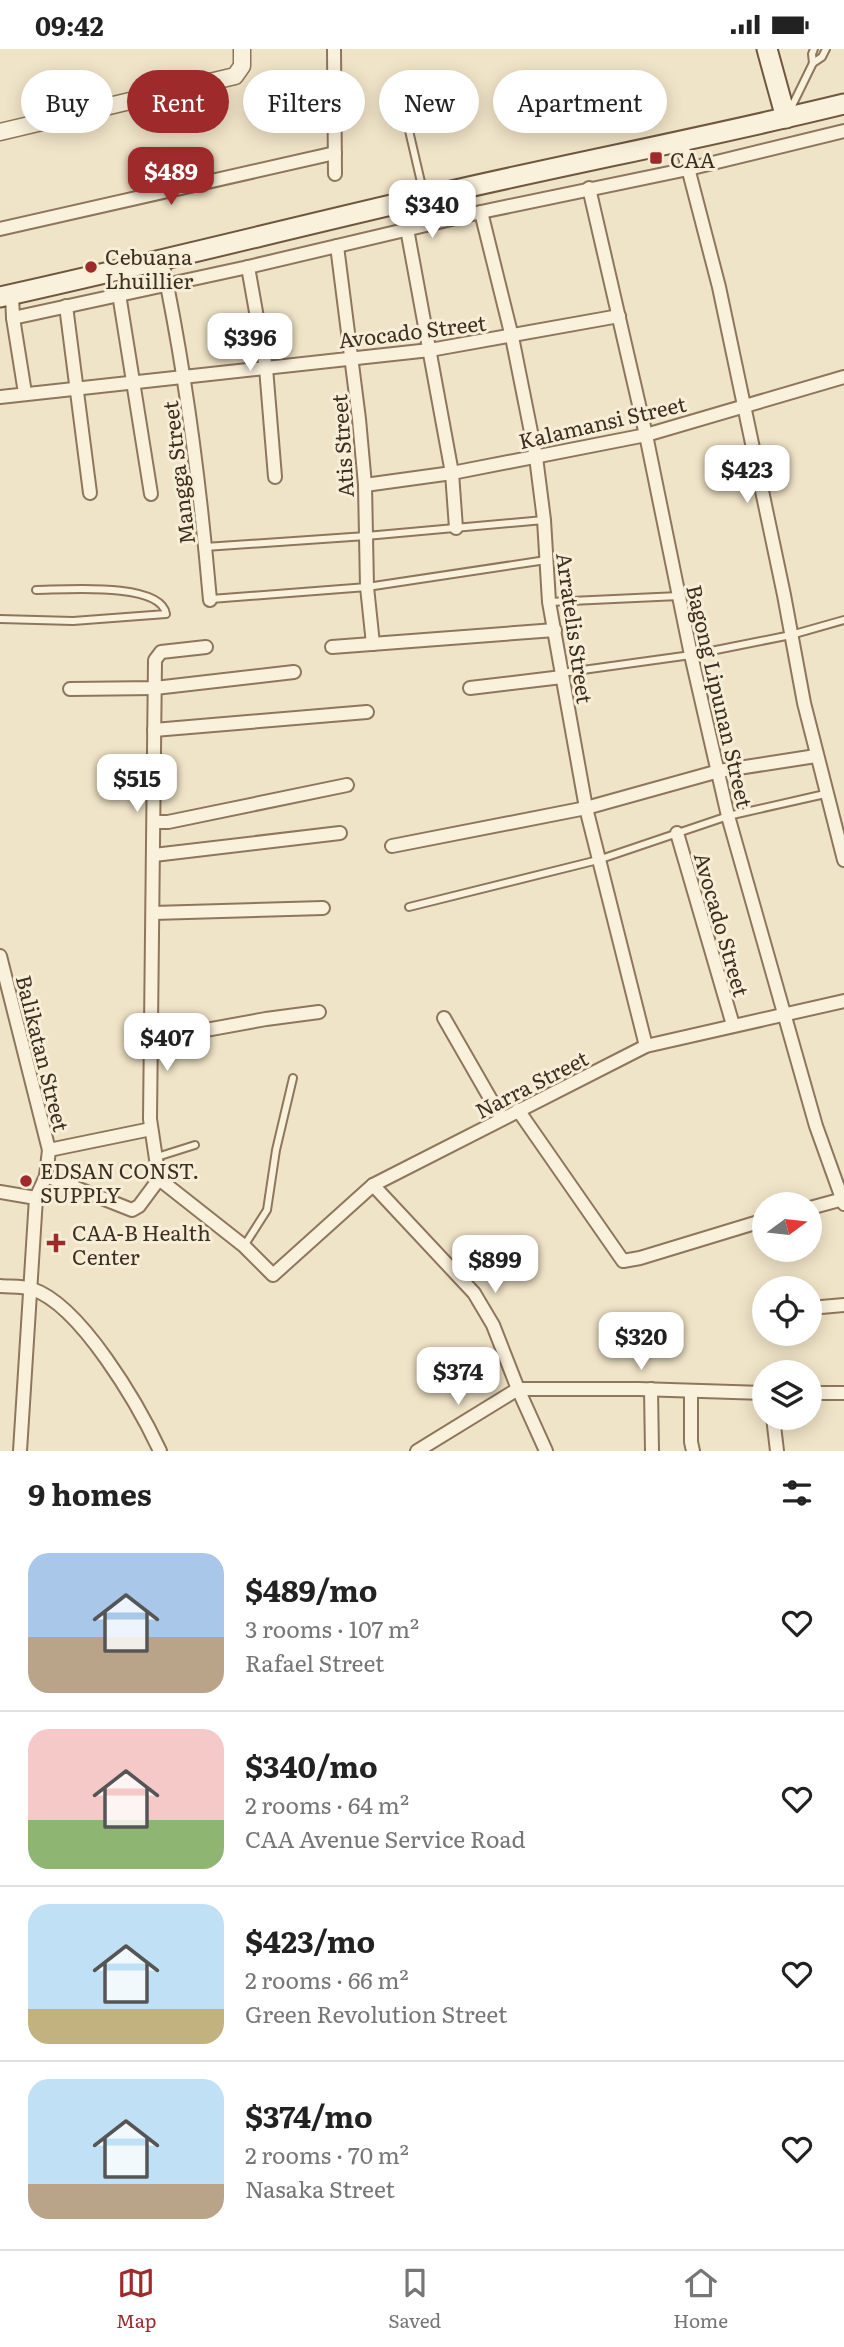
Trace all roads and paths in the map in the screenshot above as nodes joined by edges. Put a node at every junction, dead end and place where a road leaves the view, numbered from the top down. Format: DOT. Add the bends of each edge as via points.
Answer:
graph roads {
  1 [pos="242,49"];
  2 [pos="334,49"];
  3 [pos="767,49"];
  4 [pos="814,49"];
  5 [pos="826,49"];
  6 [pos="813,63"];
  7 [pos="844,103"];
  8 [pos="786,118"];
  9 [pos="844,131"];
  10 [pos="0,132"];
  11 [pos="410,133"];
  12 [pos="681,141"];
  13 [pos="335,153"];
  14 [pos="688,169"];
  15 [pos="335,174"];
  16 [pos="589,188"];
  17 [pos="425,197"];
  18 [pos="481,212"];
  19 [pos="0,229"];
  20 [pos="407,229"];
  21 [pos="337,246"];
  22 [pos="162,261"];
  23 [pos="248,267"];
  24 [pos="167,284"];
  25 [pos="119,294"];
  26 [pos="6,296"];
  27 [pos="66,306"];
  28 [pos="619,316"];
  29 [pos="13,318"];
  30 [pos="512,337"];
  31 [pos="430,350"];
  32 [pos="353,357"];
  33 [pos="266,368"];
  34 [pos="185,377"];
  35 [pos="844,377"];
  36 [pos="134,381"];
  37 [pos="78,388"];
  38 [pos="25,393"];
  39 [pos="0,397"];
  40 [pos="745,405"];
  41 [pos="646,435"];
  42 [pos="536,457"];
  43 [pos="452,473"];
  44 [pos="275,477"];
  45 [pos="365,485"];
  46 [pos="90,493"];
  47 [pos="151,494"];
  48 [pos="544,520"];
  49 [pos="456,528"];
  50 [pos="366,536"];
  51 [pos="205,547"];
  52 [pos="546,560"];
  53 [pos="367,587"];
  54 [pos="36,590"];
  55 [pos="679,596"];
  56 [pos="210,600"];
  57 [pos="549,602"];
  58 [pos="0,619"];
  59 [pos="844,620"];
  60 [pos="555,629"];
  61 [pos="791,635"];
  62 [pos="373,645"];
  63 [pos="206,647"];
  64 [pos="332,647"];
  65 [pos="691,655"];
  66 [pos="295,672"];
  67 [pos="561,675"];
  68 [pos="155,688"];
  69 [pos="470,688"];
  70 [pos="70,689"];
  71 [pos="367,712"];
  72 [pos="154,730"];
  73 [pos="816,755"];
  74 [pos="719,771"];
  75 [pos="346,785"];
  76 [pos="825,794"];
  77 [pos="586,808"];
  78 [pos="728,816"];
  79 [pos="154,822"];
  80 [pos="340,833"];
  81 [pos="677,833"];
  82 [pos="392,846"];
  83 [pos="154,855"];
  84 [pos="598,860"];
  85 [pos="844,860"];
  86 [pos="409,907"];
  87 [pos="323,908"];
  88 [pos="153,913"];
  89 [pos="0,955"];
  90 [pos="844,1001"];
  91 [pos="318,1012"];
  92 [pos="785,1016"];
  93 [pos="444,1017"];
  94 [pos="733,1025"];
  95 [pos="151,1040"];
  96 [pos="646,1047"];
  97 [pos="293,1078"];
  98 [pos="518,1110"];
  99 [pos="502,1119"];
  100 [pos="151,1129"];
  101 [pos="195,1145"];
  102 [pos="49,1150"];
  103 [pos="157,1157"];
  104 [pos="46,1175"];
  105 [pos="159,1179"];
  106 [pos="373,1185"];
  107 [pos="0,1192"];
  108 [pos="36,1198"];
  109 [pos="843,1201"];
  110 [pos="822,1205"];
  111 [pos="752,1224"];
  112 [pos="244,1246"];
  113 [pos="0,1286"];
  114 [pos="30,1288"];
  115 [pos="844,1304"];
  116 [pos="822,1307"];
  117 [pos="518,1389"];
  118 [pos="650,1389"];
  119 [pos="691,1391"];
  120 [pos="752,1393"];
  121 [pos="822,1393"];
  122 [pos="844,1393"];
  123 [pos="775,1430"];
  124 [pos="20,1451"];
  125 [pos="160,1451"];
  126 [pos="417,1451"];
  127 [pos="546,1451"];
  128 [pos="652,1451"];
  129 [pos="693,1451"];
  130 [pos="777,1451"];
  1 -- 10 [label="street" via="243,66 235,76"];
  2 -- 13 [label="street"];
  3 -- 8 [label="main road"];
  4 -- 6 [label="lane"];
  5 -- 6 [label="lane"];
  6 -- 8 [label="lane"];
  7 -- 8 [label="main road"];
  8 -- 12 [label="main road"];
  9 -- 14 [label="street"];
  11 -- 17 [label="lane"];
  12 -- 14 [label="street"];
  12 -- 17 [label="main road"];
  13 -- 15 [label="street"];
  13 -- 19 [label="street"];
  14 -- 16 [label="street"];
  14 -- 40 [label="street"];
  16 -- 18 [label="street"];
  16 -- 28 [label="street, Bagong Lipunan Street"];
  17 -- 22 [label="main road"];
  18 -- 20 [label="street"];
  18 -- 30 [label="street, Arratelis Street"];
  20 -- 21 [label="street"];
  20 -- 31 [label="street"];
  21 -- 23 [label="street"];
  21 -- 32 [label="street, Atis Street"];
  22 -- 24 [label="street, Mangga Street"];
  22 -- 26 [label="main road"];
  23 -- 24 [label="street"];
  23 -- 33 [label="street"];
  24 -- 25 [label="street"];
  24 -- 34 [label="street, Mangga Street"];
  25 -- 27 [label="street"];
  25 -- 36 [label="street"];
  26 -- 29 [label="street"];
  27 -- 29 [label="street"];
  27 -- 37 [label="street"];
  28 -- 30 [label="street, Avocado Street"];
  28 -- 41 [label="street, Bagong Lipunan Street"];
  29 -- 38 [label="street"];
  30 -- 31 [label="street, Avocado Street"];
  30 -- 42 [label="street, Arratelis Street"];
  31 -- 32 [label="street, Avocado Street"];
  31 -- 43 [label="street"];
  32 -- 33 [label="street, Avocado Street"];
  32 -- 45 [label="street, Atis Street"];
  33 -- 34 [label="street, Avocado Street"];
  33 -- 44 [label="street"];
  34 -- 36 [label="street, Avocado Street"];
  34 -- 51 [label="street, Mangga Street"];
  35 -- 40 [label="street, Kalamansi Street"];
  36 -- 37 [label="street, Avocado Street"];
  36 -- 47 [label="street"];
  37 -- 38 [label="street, Avocado Street"];
  37 -- 46 [label="street"];
  38 -- 39 [label="street, Avocado Street"];
  40 -- 41 [label="street, Kalamansi Street"];
  40 -- 61 [label="street"];
  41 -- 42 [label="street, Kalamansi Street"];
  41 -- 55 [label="street, Bagong Lipunan Street"];
  42 -- 43 [label="street, Kalamansi Street"];
  42 -- 48 [label="street, Arratelis Street"];
  43 -- 45 [label="street, Kalamansi Street"];
  43 -- 49 [label="street"];
  45 -- 50 [label="street, Atis Street"];
  48 -- 49 [label="lane"];
  48 -- 52 [label="street, Arratelis Street"];
  49 -- 50 [label="lane"];
  50 -- 51 [label="lane"];
  50 -- 53 [label="street, Atis Street"];
  51 -- 56 [label="street, Mangga Street"];
  52 -- 53 [label="lane"];
  52 -- 57 [label="street, Arratelis Street"];
  53 -- 56 [label="lane"];
  53 -- 62 [label="street, Atis Street"];
  54 -- 58 [label="lane" via="135,591 162,605 166,614 73,621"];
  55 -- 57 [label="lane"];
  55 -- 65 [label="street, Bagong Lipunan Street"];
  57 -- 60 [label="street, Arratelis Street"];
  59 -- 61 [label="lane"];
  60 -- 62 [label="street"];
  60 -- 67 [label="street, Arratelis Street"];
  61 -- 65 [label="lane"];
  61 -- 73 [label="street"];
  62 -- 64 [label="street"];
  63 -- 68 [label="street" via="161,652 155,660"];
  65 -- 67 [label="lane"];
  65 -- 74 [label="street, Bagong Lipunan Street"];
  66 -- 68 [label="street"];
  67 -- 69 [label="street"];
  67 -- 77 [label="street, Arratelis Street"];
  68 -- 70 [label="street"];
  68 -- 72 [label="street"];
  71 -- 72 [label="street"];
  72 -- 79 [label="street"];
  73 -- 74 [label="street"];
  73 -- 76 [label="street"];
  74 -- 77 [label="street"];
  74 -- 78 [label="street, Bagong Lipunan Street"];
  75 -- 79 [label="street"];
  76 -- 78 [label="lane"];
  76 -- 85 [label="street"];
  77 -- 82 [label="street"];
  77 -- 84 [label="street, Arratelis Street"];
  78 -- 81 [label="lane"];
  78 -- 92 [label="street, Bagong Lipunan Street"];
  79 -- 83 [label="street"];
  80 -- 83 [label="street"];
  81 -- 84 [label="lane"];
  81 -- 94 [label="street, Avocado Street"];
  83 -- 88 [label="street"];
  84 -- 86 [label="lane"];
  84 -- 96 [label="street, Arratelis Street"];
  87 -- 88 [label="street"];
  88 -- 95 [label="street"];
  89 -- 102 [label="street, Balikatan Street"];
  90 -- 92 [label="street, Narra Street"];
  91 -- 95 [label="street"];
  92 -- 94 [label="street, Narra Street"];
  92 -- 109 [label="street, Bagong Lipunan Street"];
  93 -- 99 [label="street"];
  94 -- 96 [label="street, Narra Street"];
  95 -- 100 [label="street"];
  96 -- 98 [label="street, Narra Street"];
  97 -- 112 [label="lane" via="267,1210"];
  98 -- 99 [label="street, Narra Street"];
  98 -- 111 [label="street" via="624,1261"];
  99 -- 106 [label="street, Narra Street"];
  100 -- 102 [label="street"];
  100 -- 103 [label="street"];
  101 -- 103 [label="lane"];
  102 -- 104 [label="street, Balikatan Street"];
  103 -- 105 [label="street"];
  104 -- 105 [label="street" via="132,1210"];
  104 -- 108 [label="street, Balikatan Street"];
  105 -- 112 [label="street"];
  106 -- 112 [label="street, Narra Street" via="273,1275"];
  106 -- 117 [label="street" via="474,1293 493,1325"];
  107 -- 108 [label="street"];
  108 -- 114 [label="street, Balikatan Street"];
  109 -- 110 [label="street"];
  113 -- 114 [label="street"];
  114 -- 124 [label="street, Balikatan Street"];
  114 -- 125 [label="street" via="74,1319 120,1378"];
  115 -- 116 [label="street"];
  117 -- 118 [label="street"];
  117 -- 126 [label="street"];
  117 -- 127 [label="street"];
  118 -- 119 [label="street"];
  118 -- 128 [label="street"];
  119 -- 120 [label="street"];
  119 -- 129 [label="street"];
  121 -- 122 [label="street"];
  123 -- 130 [label="street"];
}
